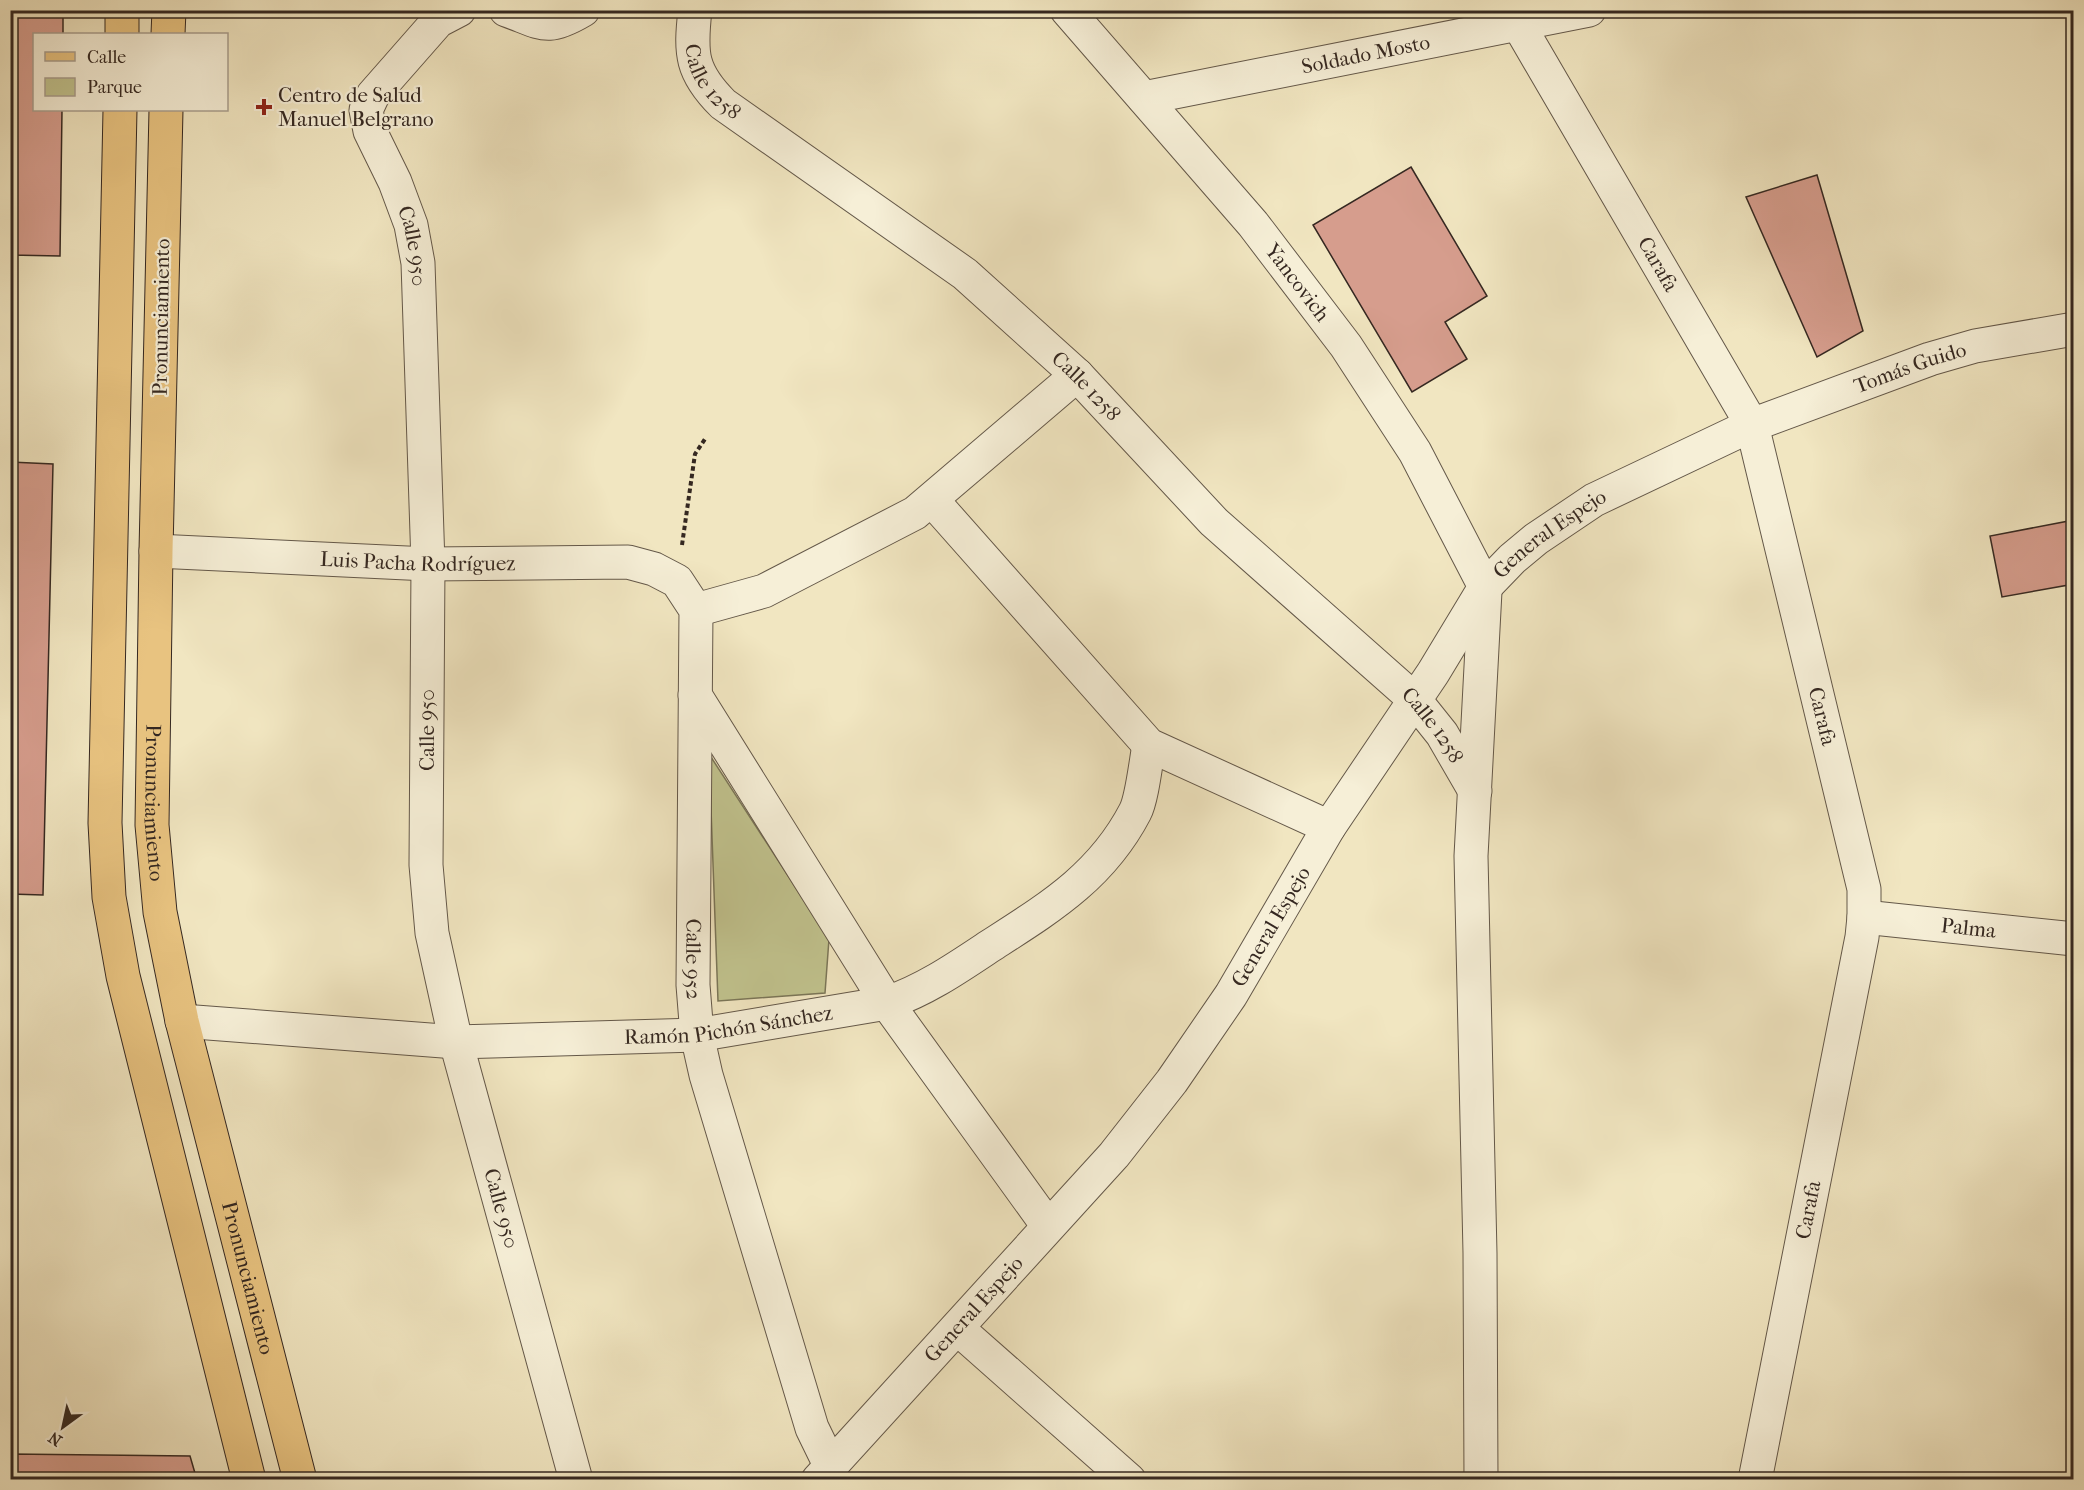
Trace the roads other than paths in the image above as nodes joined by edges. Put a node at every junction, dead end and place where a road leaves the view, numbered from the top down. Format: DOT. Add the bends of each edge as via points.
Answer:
graph roads {
  1 [pos="122,10"];
  2 [pos="169,10"];
  3 [pos="459,10"];
  4 [pos="506,10"];
  5 [pos="583,10"];
  6 [pos="695,10"];
  7 [pos="1067,10"];
  8 [pos="1589,10"];
  9 [pos="1514,18"];
  10 [pos="122,33"];
  11 [pos="168,33"];
  12 [pos="1144,98"];
  13 [pos="120,111"];
  14 [pos="166,111"];
  15 [pos="2073,329"];
  16 [pos="1077,375"];
  17 [pos="1752,426"];
  18 [pos="932,501"];
  19 [pos="156,551"];
  20 [pos="428,564"];
  21 [pos="1485,587"];
  22 [pos="696,610"];
  23 [pos="695,695"];
  24 [pos="1414,699"];
  25 [pos="1149,745"];
  26 [pos="1475,791"];
  27 [pos="1329,826"];
  28 [pos="1864,917"];
  29 [pos="2073,939"];
  30 [pos="887,1003"];
  31 [pos="182,1021"];
  32 [pos="697,1035"];
  33 [pos="456,1042"];
  34 [pos="1048,1226"];
  35 [pos="957,1328"];
  36 [pos="825,1473"];
  37 [pos="249,1479"];
  38 [pos="300,1479"];
  39 [pos="576,1479"];
  40 [pos="1129,1479"];
  41 [pos="1481,1479"];
  42 [pos="1755,1479"];
  1 -- 10 [label="main road"];
  2 -- 11 [label="main road"];
  3 -- 20 [label="street, Calle 950" via="438,21 373,95 366,110 370,131 411,225 418,263"];
  4 -- 5 [label="street" via="544,25 561,22"];
  6 -- 16 [label="street, Calle 1258" via="691,41 695,66 706,87 723,104 965,274"];
  7 -- 12 [label="street, Yancovich"];
  8 -- 9 [label="street, Soldado Mosto"];
  9 -- 12 [label="street, Soldado Mosto"];
  9 -- 17 [label="street, Carafa"];
  12 -- 21 [label="street, Yancovich" via="1252,224 1346,346 1415,452"];
  13 -- 37 [label="main road" via="105,823 109,897 123,976"];
  14 -- 19 [label="main road, Pronunciamiento"];
  15 -- 17 [label="street, Tomás Guido" via="1975,346 1930,359"];
  16 -- 18 [label="street"];
  16 -- 24 [label="street, Calle 1258" via="1214,522"];
  17 -- 21 [label="street, General Espejo" via="1594,500 1536,539"];
  17 -- 28 [label="street, Carafa" via="1864,889"];
  18 -- 22 [label="street" via="764,591"];
  18 -- 25 [label="street"];
  19 -- 20 [label="street, Luis Pacha Rodríguez"];
  19 -- 31 [label="main road, Pronunciamiento" via="152,825 160,912"];
  20 -- 22 [label="street, Luis Pacha Rodríguez" via="628,562 677,581"];
  20 -- 33 [label="street, Calle 950" via="426,865 432,933"];
  21 -- 24 [label="street, General Espejo"];
  21 -- 26 [label="street"];
  22 -- 23 [label="street, Calle 952"];
  23 -- 30 [label="street"];
  23 -- 32 [label="street, Calle 952" via="693,985"];
  24 -- 26 [label="street, Calle 1258" via="1442,734"];
  24 -- 27 [label="street, General Espejo"];
  25 -- 27 [label="street"];
  25 -- 30 [label="street, Ramón Pichón Sánchez" via="1136,810 1114,845 1083,881 938,980"];
  26 -- 41 [label="street" via="1472,856"];
  27 -- 34 [label="street, General Espejo" via="1231,995 1172,1082 1114,1155"];
  28 -- 29 [label="street, Palma"];
  28 -- 42 [label="street, Carafa"];
  30 -- 32 [label="street, Ramón Pichón Sánchez"];
  30 -- 34 [label="street"];
  31 -- 33 [label="street, Ramón Pichón Sánchez"];
  31 -- 38 [label="main road, Pronunciamiento"];
  32 -- 33 [label="street, Ramón Pichón Sánchez"];
  32 -- 36 [label="street, Calle 952"];
  33 -- 39 [label="street, Calle 950"];
  34 -- 35 [label="street, General Espejo"];
  35 -- 36 [label="street, General Espejo"];
  35 -- 40 [label="street"];
}
